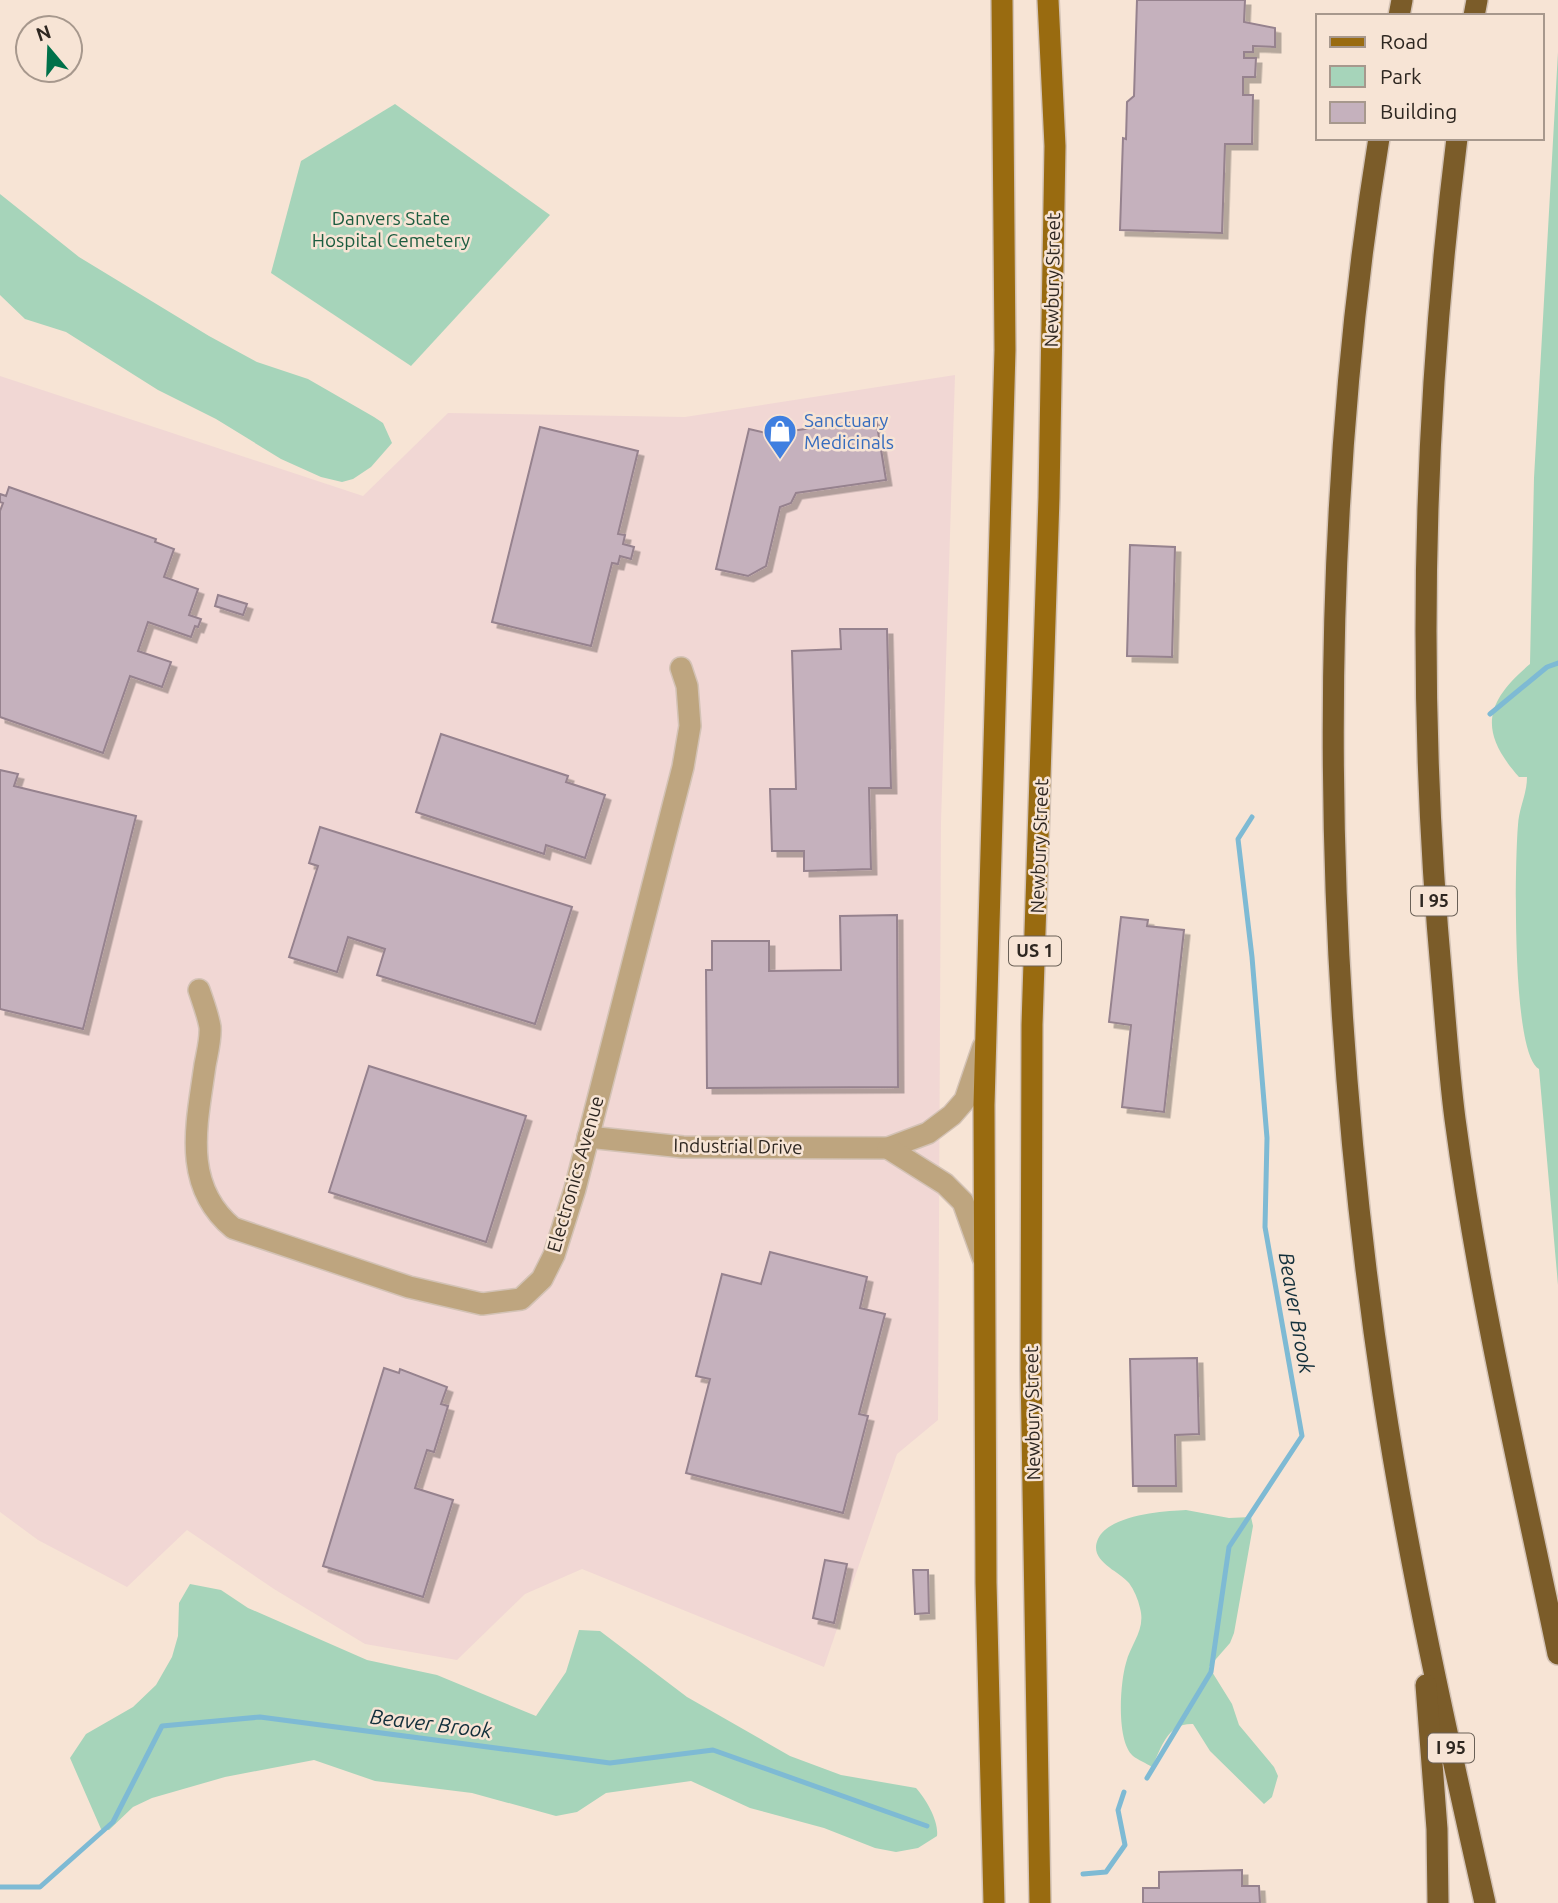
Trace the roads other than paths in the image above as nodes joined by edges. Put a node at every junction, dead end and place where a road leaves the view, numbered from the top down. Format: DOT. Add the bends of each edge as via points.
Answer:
graph roads {
  1 [pos="1002,0"];
  2 [pos="1048,0"];
  3 [pos="1379,140"];
  4 [pos="1457,140"];
  5 [pos="681,668"];
  6 [pos="200,990"];
  7 [pos="986,1040"];
  8 [pos="587,1137"];
  9 [pos="888,1148"];
  10 [pos="984,1262"];
  11 [pos="1420,1592"];
  12 [pos="1558,1654"];
  13 [pos="994,1903"];
  14 [pos="1040,1903"];
  15 [pos="1438,1903"];
  16 [pos="1485,1903"];
  1 -- 7 [label="main road, US 1" via="1005,350"];
  2 -- 14 [label="main road, Newbury Street / US 1" via="1055,146 1032,1095 1031,1370"];
  3 -- 11 [label="highway, I 95" via="1358,302 1339,545 1336,917 1358,1191 1399,1493"];
  4 -- 12 [label="highway, I 95" via="1443,247 1426,494 1425,710 1431,865 1454,1114 1472,1238"];
  5 -- 8 [label="street, Electronics Avenue" via="690,726 683,766"];
  6 -- 8 [label="street, Electronics Avenue" via="210,1029 196,1163 211,1204 233,1227 410,1287 482,1304 521,1299 542,1279 554,1255"];
  7 -- 9 [label="street, Industrial Drive" via="965,1100 952,1115 928,1133"];
  7 -- 10 [label="main road, US 1"];
  8 -- 9 [label="street, Industrial Drive" via="683,1147"];
  9 -- 10 [label="street" via="946,1184 963,1202"];
  10 -- 13 [label="main road, US 1"];
  11 -- 15 [label="highway"];
  11 -- 16 [label="highway, I 95"];
}
